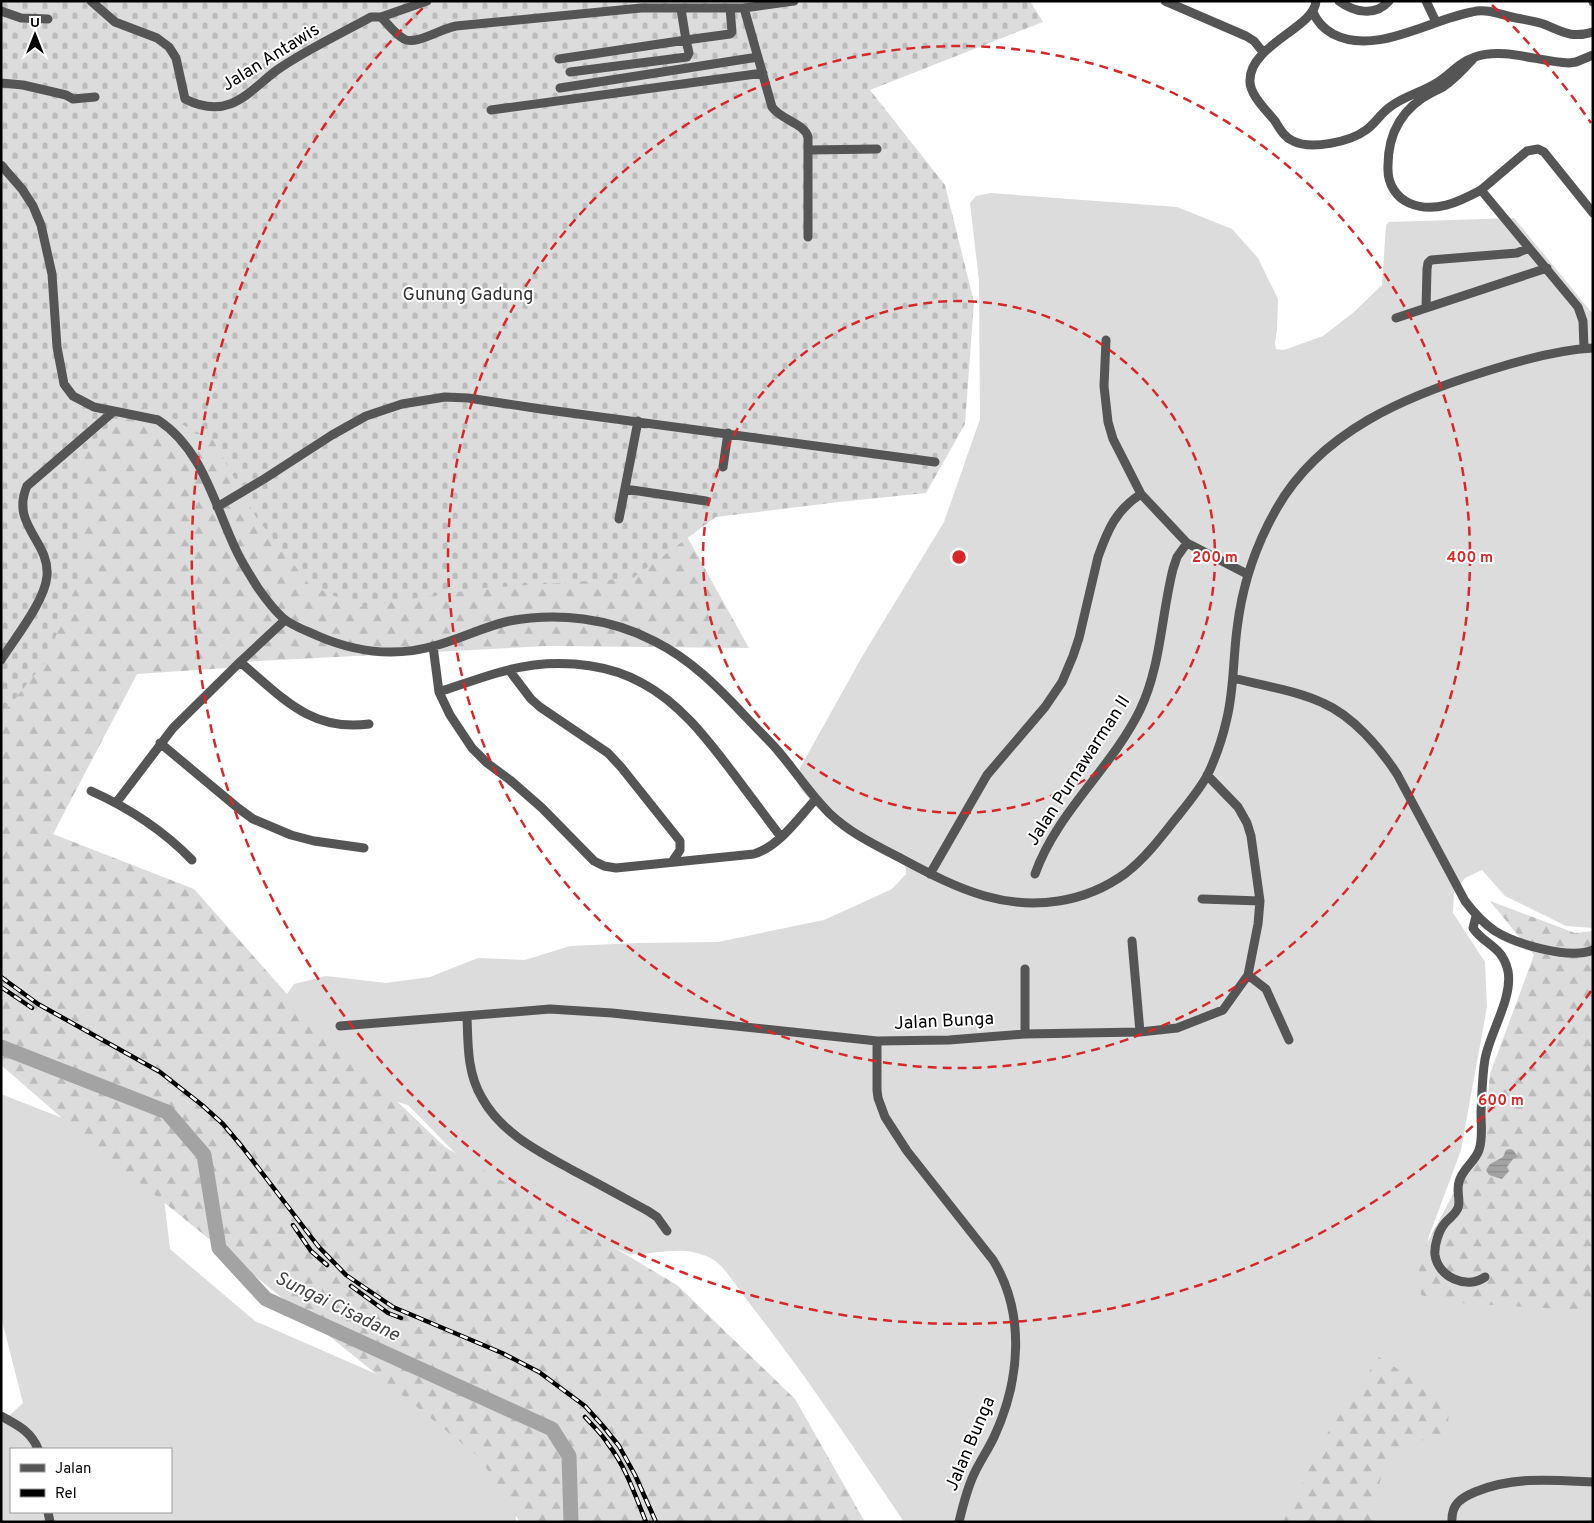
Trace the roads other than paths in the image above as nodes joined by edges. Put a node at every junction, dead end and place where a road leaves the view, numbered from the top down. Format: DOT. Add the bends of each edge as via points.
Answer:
graph roads {
  1 [pos="91,1"];
  2 [pos="427,1"];
  3 [pos="794,1"];
  4 [pos="1165,1"];
  5 [pos="1316,1"];
  6 [pos="1339,1"];
  7 [pos="1389,1"];
  8 [pos="1426,1"];
  9 [pos="636,5"];
  10 [pos="1486,6"];
  11 [pos="681,8"];
  12 [pos="730,8"];
  13 [pos="744,8"];
  14 [pos="1,11"];
  15 [pos="1313,12"];
  16 [pos="382,17"];
  17 [pos="48,19"];
  18 [pos="1436,22"];
  19 [pos="1593,32"];
  20 [pos="686,40"];
  21 [pos="1263,52"];
  22 [pos="1593,55"];
  23 [pos="1475,56"];
  24 [pos="758,57"];
  25 [pos="559,59"];
  26 [pos="570,72"];
  27 [pos="763,73"];
  28 [pos="1,83"];
  29 [pos="560,88"];
  30 [pos="95,97"];
  31 [pos="491,110"];
  32 [pos="877,149"];
  33 [pos="809,150"];
  34 [pos="1,165"];
  35 [pos="1481,190"];
  36 [pos="1593,213"];
  37 [pos="808,237"];
  38 [pos="1529,248"];
  39 [pos="1547,268"];
  40 [pos="1426,308"];
  41 [pos="1396,318"];
  42 [pos="1106,340"];
  43 [pos="1589,348"];
  44 [pos="114,411"];
  45 [pos="638,421"];
  46 [pos="728,433"];
  47 [pos="935,462"];
  48 [pos="723,467"];
  49 [pos="625,489"];
  50 [pos="1141,494"];
  51 [pos="706,501"];
  52 [pos="217,507"];
  53 [pos="619,519"];
  54 [pos="1187,543"];
  55 [pos="1247,574"];
  56 [pos="285,620"];
  57 [pos="433,646"];
  58 [pos="1,660"];
  59 [pos="240,662"];
  60 [pos="509,670"];
  61 [pos="1234,678"];
  62 [pos="439,692"];
  63 [pos="369,724"];
  64 [pos="160,743"];
  65 [pos="1207,775"];
  66 [pos="91,791"];
  67 [pos="816,799"];
  68 [pos="116,803"];
  69 [pos="781,837"];
  70 [pos="364,848"];
  71 [pos="192,860"];
  72 [pos="672,862"];
  73 [pos="930,874"];
  74 [pos="1035,874"];
  75 [pos="1202,899"];
  76 [pos="1260,901"];
  77 [pos="1476,916"];
  78 [pos="1132,941"];
  79 [pos="1593,950"];
  80 [pos="1025,969"];
  81 [pos="1248,975"];
  82 [pos="467,1016"];
  83 [pos="340,1026"];
  84 [pos="1140,1032"];
  85 [pos="1025,1034"];
  86 [pos="1289,1040"];
  87 [pos="878,1041"];
  88 [pos="667,1230"];
  89 [pos="1485,1277"];
  90 [pos="1,1416"];
  91 [pos="38,1448"];
  92 [pos="1593,1482"];
  93 [pos="959,1522"];
  94 [pos="1452,1522"];
  1 -- 16 [label="street, Jalan Antawis" via="115,22 169,46 176,58 185,99 210,107 237,101 285,65 371,17"];
  2 -- 16 [label="street"];
  3 -- 13 [label="street"];
  4 -- 21 [label="street" via="1246,36"];
  5 -- 15 [label="street"];
  6 -- 7 [label="street" via="1352,9 1368,11"];
  8 -- 18 [label="street"];
  9 -- 11 [label="street"];
  9 -- 16 [label="street" via="450,27 412,41 403,39"];
  10 -- 18 [label="street"];
  10 -- 19 [label="street" via="1570,35"];
  11 -- 12 [label="street"];
  11 -- 20 [label="street"];
  12 -- 13 [label="street"];
  12 -- 20 [label="street" via="733,29 730,34"];
  13 -- 24 [label="street"];
  14 -- 17 [label="street" via="21,18"];
  15 -- 18 [label="street" via="1318,22 1330,32 1362,41 1384,39"];
  15 -- 21 [label="street"];
  20 -- 25 [label="street"];
  20 -- 26 [label="street" via="687,57"];
  21 -- 23 [label="street" via="1250,74 1252,90 1285,136 1308,144 1356,136 1390,107 1439,82 1462,62"];
  22 -- 23 [label="street" via="1569,63 1504,54"];
  23 -- 35 [label="street" via="1452,80 1412,106 1401,119 1392,136 1388,173 1392,188 1410,204 1436,207 1464,200"];
  24 -- 27 [label="street"];
  24 -- 29 [label="street"];
  27 -- 31 [label="street"];
  27 -- 33 [label="street" via="772,107 807,132"];
  28 -- 30 [label="street" via="32,87 73,99"];
  32 -- 33 [label="street"];
  33 -- 37 [label="street"];
  34 -- 44 [label="street" via="22,189 40,224 52,274 57,346 64,384 80,400"];
  35 -- 36 [label="street" via="1526,151 1538,149 1544,152"];
  35 -- 38 [label="street"];
  38 -- 39 [label="street"];
  38 -- 40 [label="street" via="1517,252 1431,260 1427,269"];
  39 -- 40 [label="street"];
  39 -- 43 [label="street" via="1578,307"];
  40 -- 41 [label="street"];
  42 -- 50 [label="street" via="1104,386 1108,422 1116,446"];
  43 -- 55 [label="street" via="1531,358 1475,374 1405,400 1362,423 1329,447 1295,481 1273,514"];
  44 -- 52 [label="street" via="166,424 184,442 207,480"];
  44 -- 58 [label="street" via="27,486 22,498 22,512 43,555 47,575 43,594"];
  45 -- 46 [label="street"];
  45 -- 49 [label="street"];
  45 -- 52 [label="street" via="468,398 423,400 366,416"];
  46 -- 47 [label="street"];
  46 -- 48 [label="street"];
  49 -- 51 [label="street"];
  49 -- 53 [label="street"];
  50 -- 54 [label="street"];
  50 -- 73 [label="street" via="1118,513 1104,541 1073,656 1062,682 987,775"];
  52 -- 56 [label="street" via="239,557 264,596"];
  54 -- 55 [label="street"];
  54 -- 74 [label="street, Jalan Purnawarman II" via="1173,570 1157,660 1140,711 1110,760 1054,834"];
  55 -- 61 [label="street" via="1238,621"];
  56 -- 57 [label="street" via="340,645 363,650 402,651"];
  56 -- 59 [label="street"];
  57 -- 62 [label="street"];
  57 -- 67 [label="street" via="506,622 532,618 562,617 619,626 681,656 712,681 778,751"];
  59 -- 63 [label="street" via="308,716 334,724"];
  59 -- 64 [label="street"];
  60 -- 62 [label="street"];
  60 -- 69 [label="street" via="533,665 574,664 604,669 641,682 690,721"];
  60 -- 72 [label="street" via="540,707 595,743 621,766 678,837 680,850"];
  61 -- 65 [label="street" via="1227,720"];
  61 -- 77 [label="street" via="1325,704 1370,739 1398,774"];
  62 -- 72 [label="street" via="472,748 542,808 594,861 616,868"];
  64 -- 68 [label="street"];
  64 -- 70 [label="street" via="253,819 291,835"];
  65 -- 73 [label="street" via="1153,847 1128,871 1080,897 1027,904 985,896"];
  65 -- 76 [label="street, Jalan Bunga" via="1238,807 1247,823"];
  66 -- 68 [label="street"];
  67 -- 69 [label="street"];
  67 -- 73 [label="street" via="859,837"];
  68 -- 71 [label="street" via="168,837"];
  69 -- 72 [label="street" via="769,848 754,854"];
  75 -- 76 [label="street"];
  76 -- 81 [label="street, Jalan Bunga"];
  77 -- 79 [label="street" via="1496,931 1524,944 1559,952"];
  77 -- 89 [label="street" via="1473,928 1500,953 1508,972 1508,982 1486,1058 1478,1152 1460,1178 1458,1208 1440,1231 1435,1256 1440,1267 1456,1280 1468,1283"];
  78 -- 84 [label="street"];
  80 -- 85 [label="street"];
  81 -- 84 [label="street, Jalan Bunga" via="1223,1010 1177,1028"];
  81 -- 86 [label="street" via="1266,989"];
  82 -- 83 [label="street"];
  82 -- 87 [label="street" via="558,1009 612,1012"];
  82 -- 88 [label="street" via="468,1052 474,1080 482,1099 497,1118 533,1148 648,1211"];
  84 -- 85 [label="street, Jalan Bunga"];
  85 -- 87 [label="street, Jalan Bunga"];
  87 -- 93 [label="street, Jalan Bunga" via="877,1090 885,1117 907,1151 993,1260 1002,1275 1014,1320 1014,1377 994,1436 966,1493"];
  90 -- 91 [label="street" via="26,1430"];
  92 -- 94 [label="street" via="1523,1480 1491,1486 1459,1500 1454,1506"];
}
